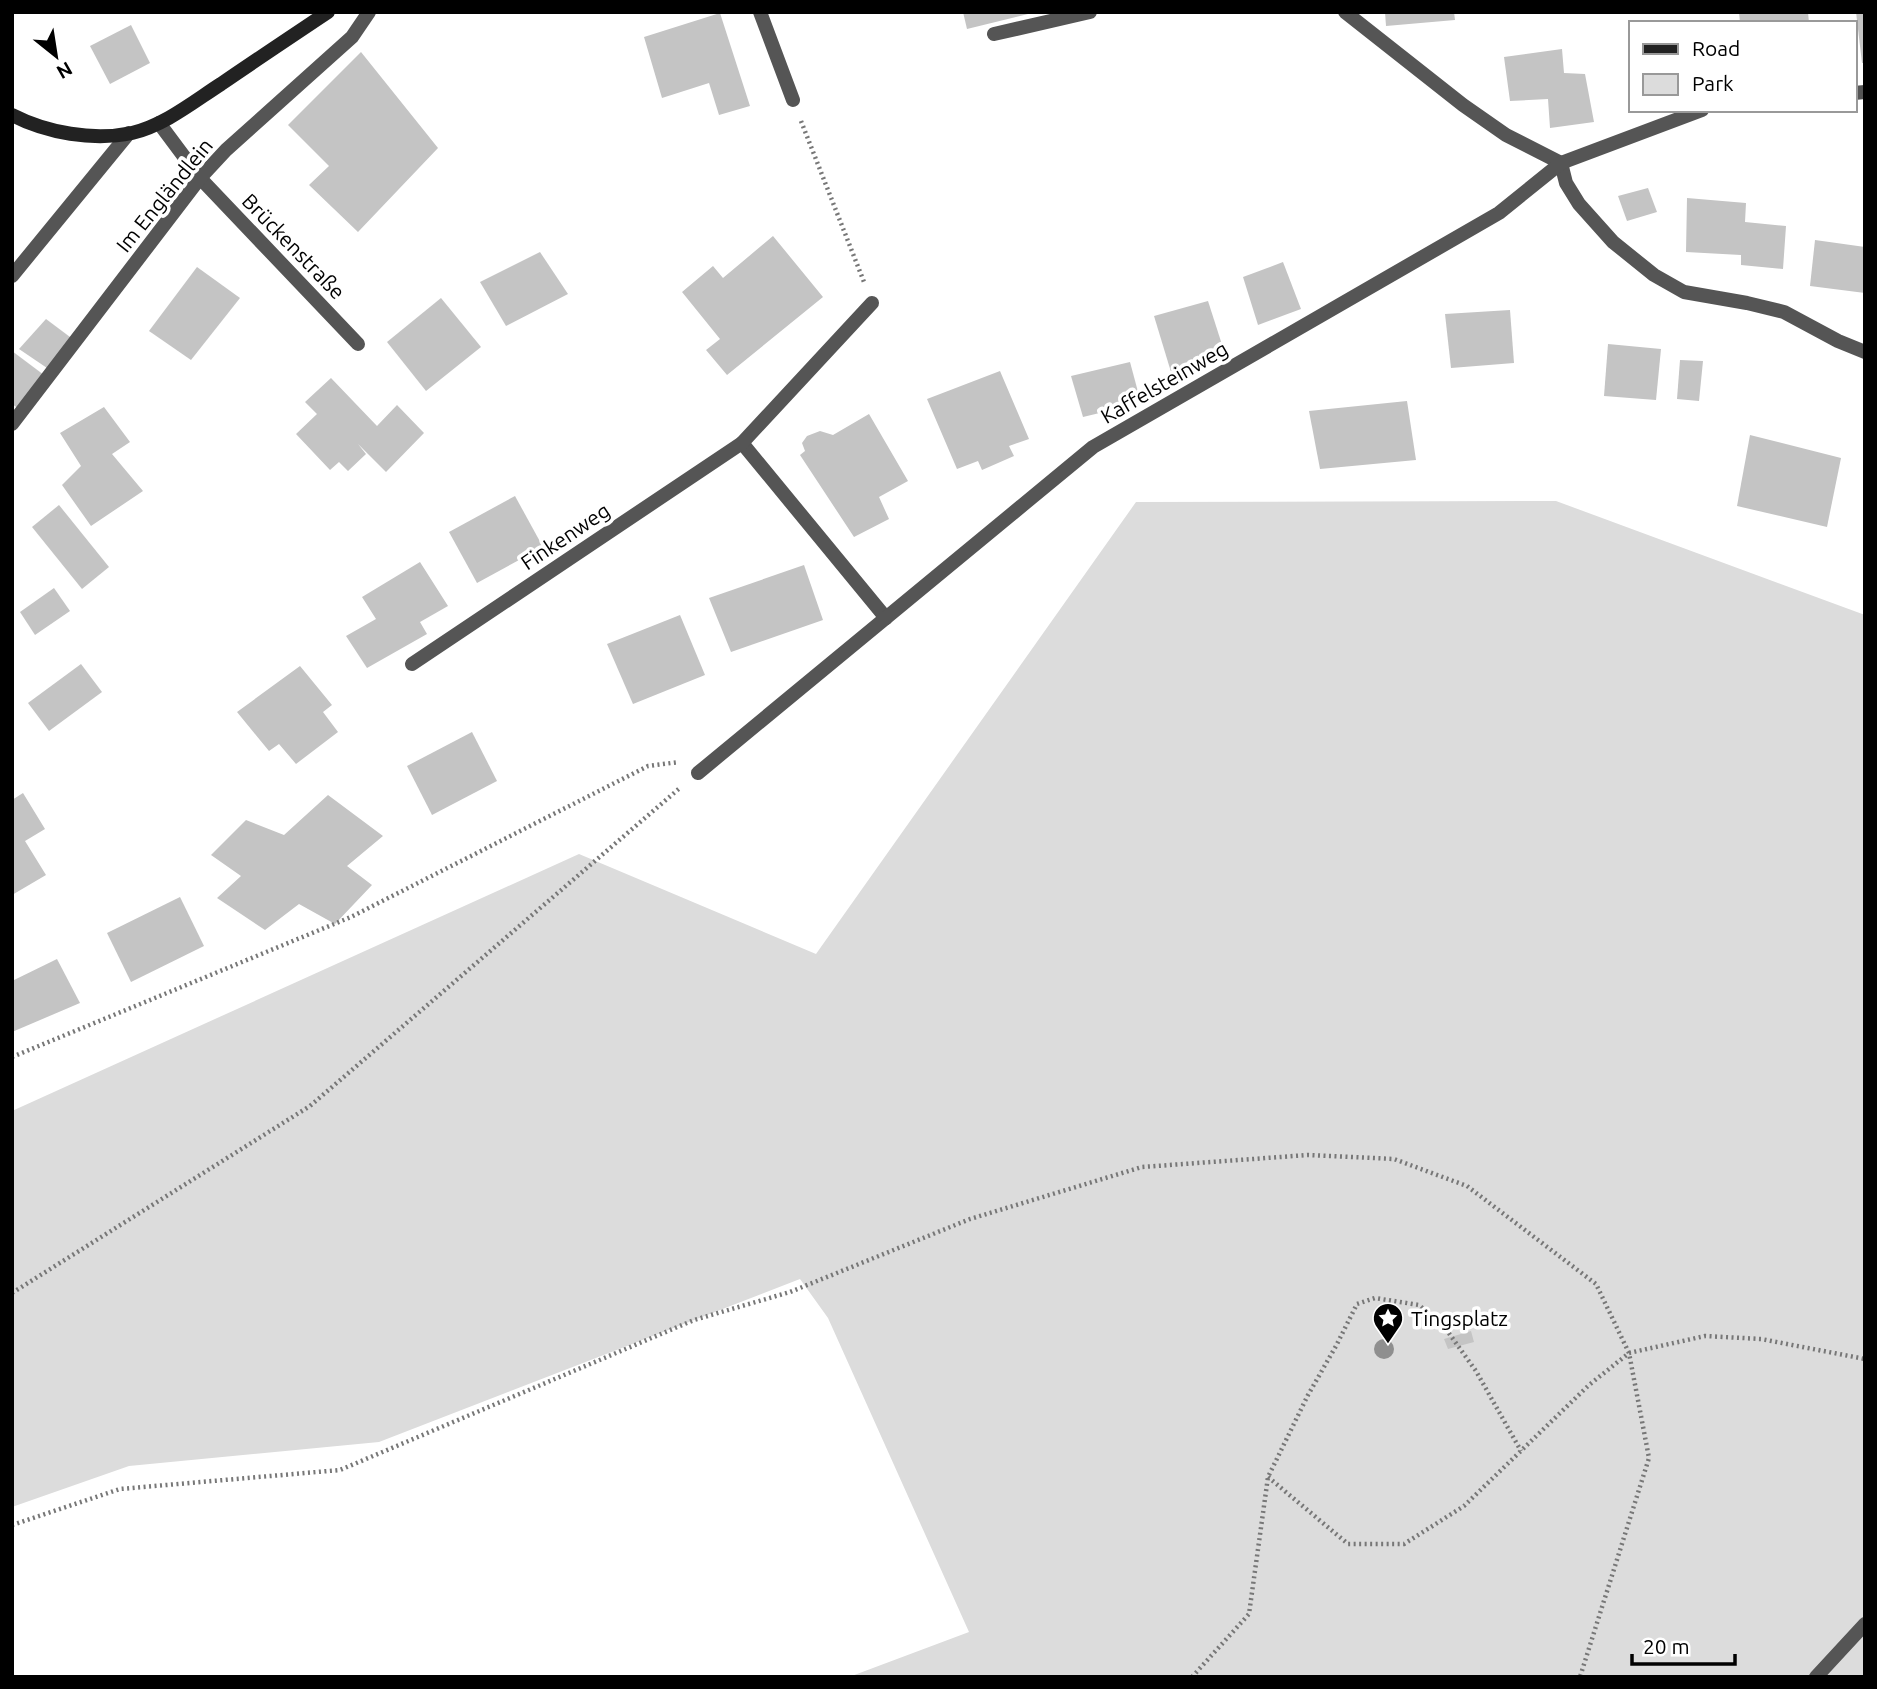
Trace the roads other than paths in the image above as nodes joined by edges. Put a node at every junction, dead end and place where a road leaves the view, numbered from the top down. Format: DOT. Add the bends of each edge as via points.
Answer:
graph roads {
  1 [pos="328,12"];
  2 [pos="369,12"];
  3 [pos="760,12"];
  4 [pos="1090,12"];
  5 [pos="1345,12"];
  6 [pos="994,34"];
  7 [pos="793,100"];
  8 [pos="1697,112"];
  9 [pos="12,115"];
  10 [pos="159,123"];
  11 [pos="129,133"];
  12 [pos="1561,163"];
  13 [pos="200,178"];
  14 [pos="12,275"];
  15 [pos="872,303"];
  16 [pos="358,344"];
  17 [pos="1865,352"];
  18 [pos="12,424"];
  19 [pos="742,443"];
  20 [pos="886,618"];
  21 [pos="412,664"];
  22 [pos="698,773"];
  23 [pos="1865,1624"];
  24 [pos="1816,1677"];
  1 -- 10 [label="street"];
  2 -- 13 [label="street, Im Engländlein" via="352,37"];
  3 -- 7 [label="street"];
  4 -- 6 [label="street"];
  5 -- 12 [label="street" via="1463,106"];
  8 -- 12 [label="street, Kaffelsteinweg"];
  9 -- 11 [label="street" via="70,135"];
  10 -- 11 [label="street"];
  10 -- 13 [label="street, Brückenstraße"];
  11 -- 14 [label="street"];
  12 -- 17 [label="street" via="1579,204 1613,242 1654,275 1684,292 1784,312"];
  12 -- 20 [label="street, Kaffelsteinweg" via="1499,213 1093,447"];
  13 -- 16 [label="street, Brückenstraße"];
  13 -- 18 [label="street, Im Engländlein"];
  15 -- 19 [label="street, Finkenweg"];
  19 -- 20 [label="street"];
  19 -- 21 [label="street, Finkenweg"];
  20 -- 22 [label="street, Kaffelsteinweg"];
  23 -- 24 [label="street"];
}
